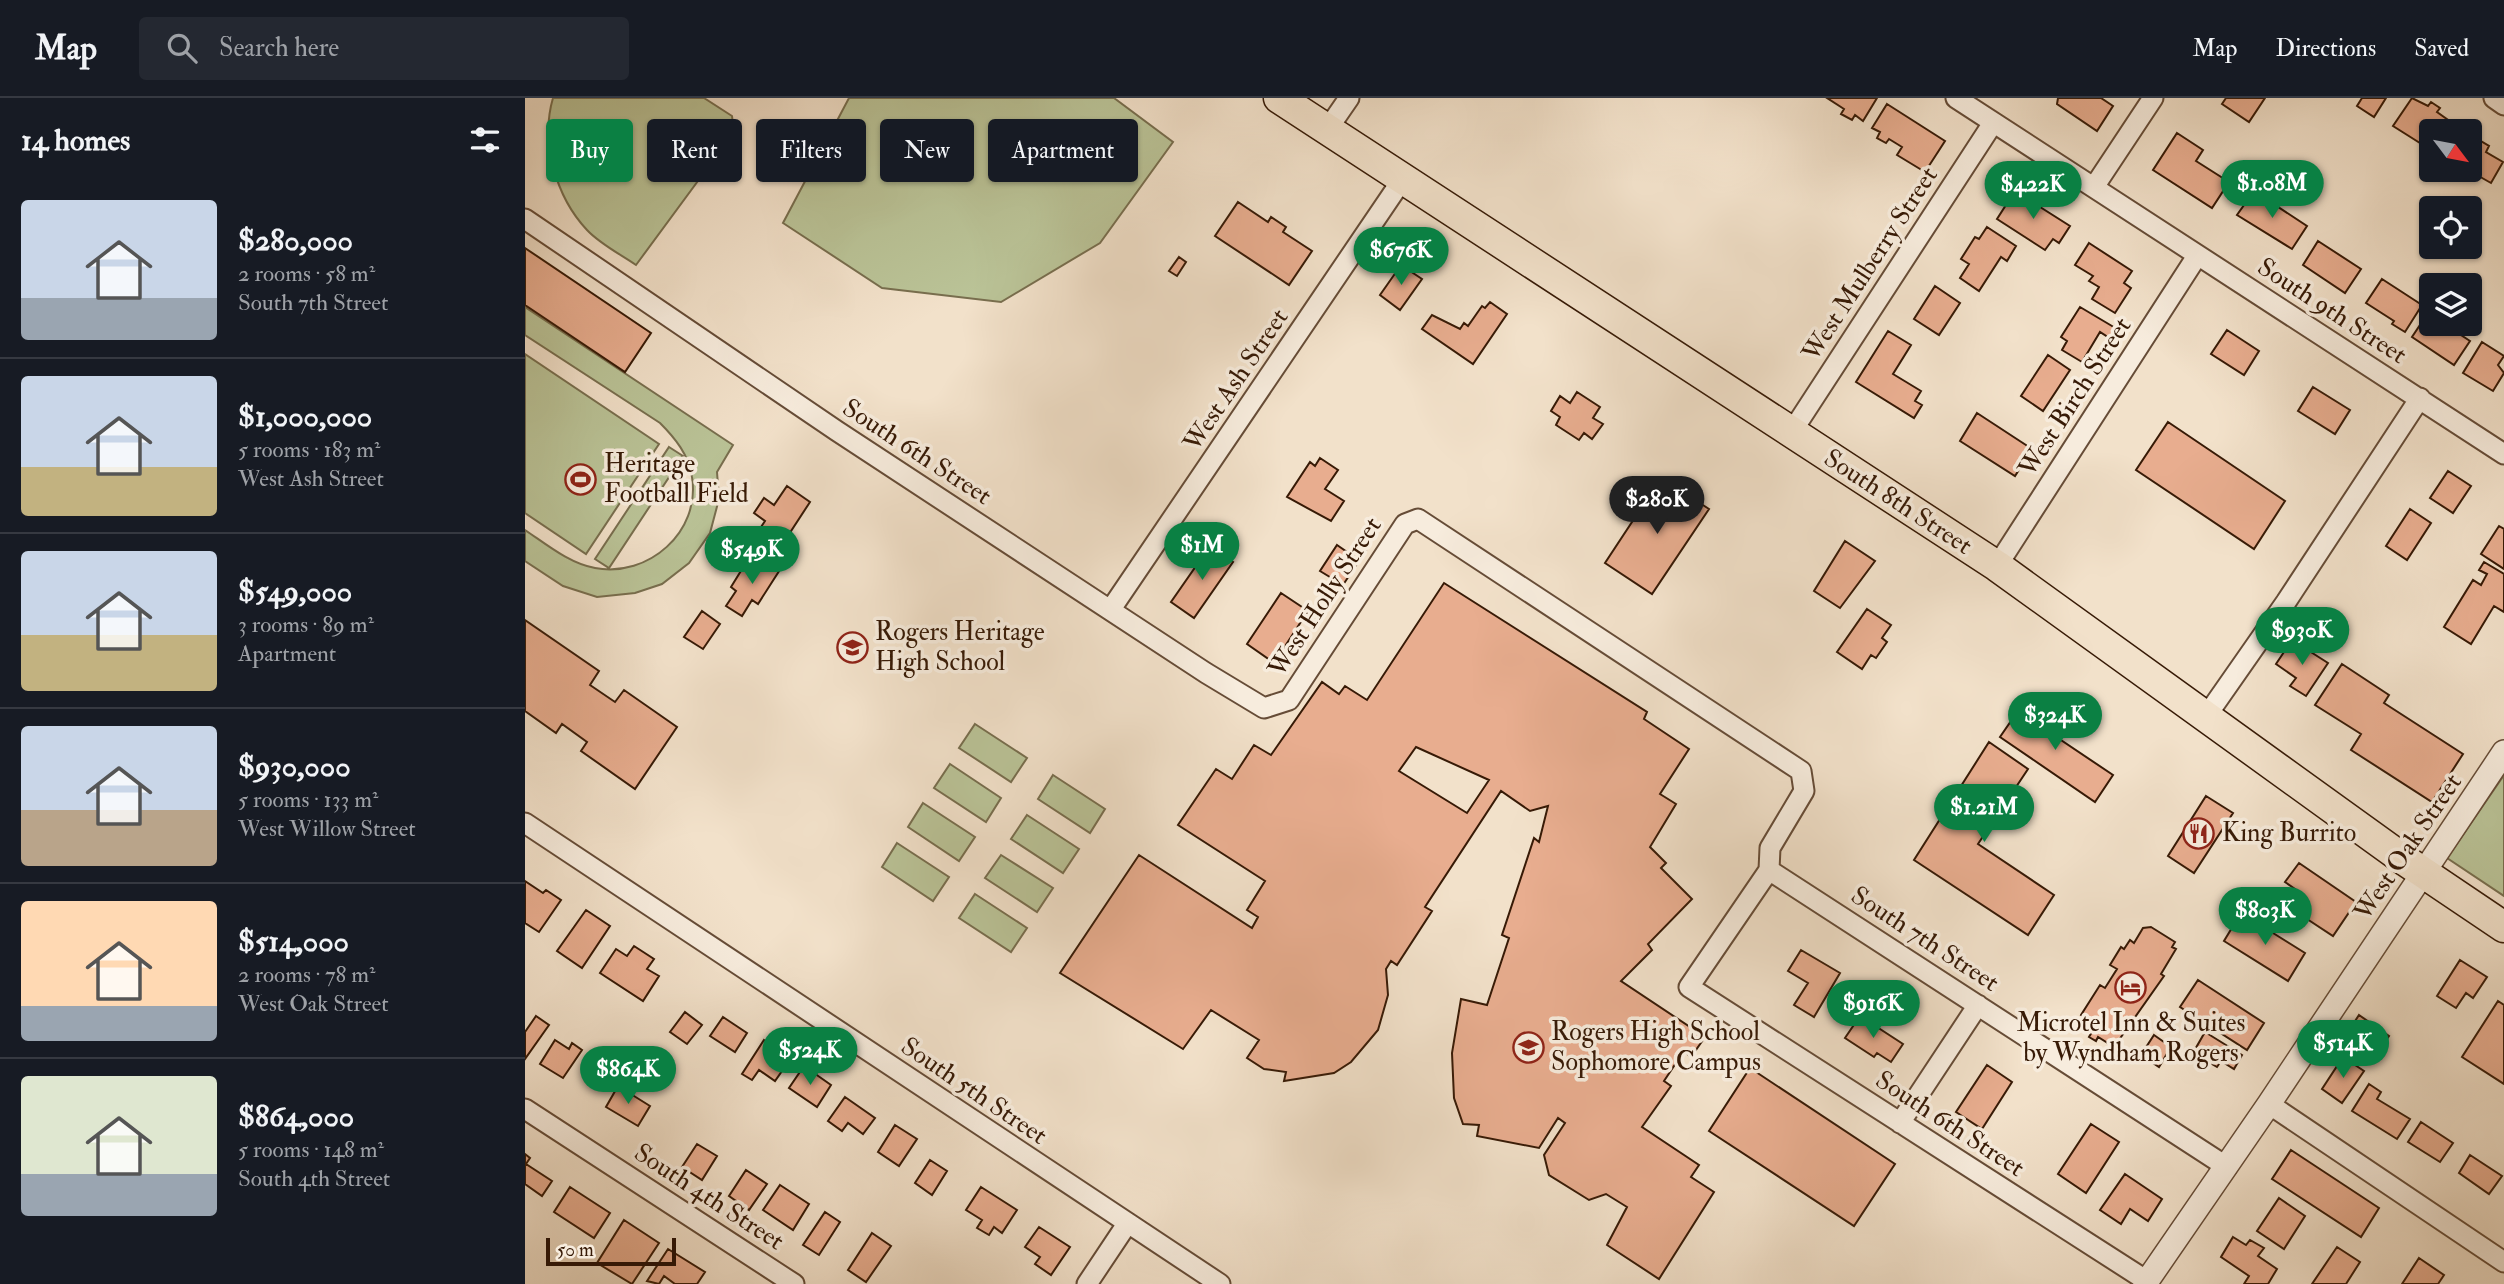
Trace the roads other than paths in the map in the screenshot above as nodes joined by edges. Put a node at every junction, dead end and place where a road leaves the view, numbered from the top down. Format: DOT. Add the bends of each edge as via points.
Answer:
graph roads {
  1 [pos="1279,98"];
  2 [pos="1349,98"];
  3 [pos="1956,98"];
  4 [pos="2153,98"];
  5 [pos="2494,98"];
  6 [pos="2504,105"];
  7 [pos="1993,123"];
  8 [pos="1328,130"];
  9 [pos="1402,180"];
  10 [pos="2095,187"];
  11 [pos="525,219"];
  12 [pos="2197,256"];
  13 [pos="2420,398"];
  14 [pos="1791,433"];
  15 [pos="2504,454"];
  16 [pos="1997,566"];
  17 [pos="1111,609"];
  18 [pos="1289,700"];
  19 [pos="2205,718"];
  20 [pos="2504,752"];
  21 [pos="525,823"];
  22 [pos="1769,870"];
  23 [pos="2424,874"];
  24 [pos="2504,926"];
  25 [pos="1978,1005"];
  26 [pos="2269,1104"];
  27 [pos="525,1109"];
  28 [pos="1901,1124"];
  29 [pos="2227,1167"];
  30 [pos="1127,1224"];
  31 [pos="2504,1262"];
  32 [pos="2146,1283"];
  33 [pos="794,1284"];
  34 [pos="1087,1284"];
  35 [pos="1220,1284"];
  1 -- 8 [label="main road, South 8th Street"];
  2 -- 8 [label="street"];
  3 -- 7 [label="street, South 9th Street"];
  4 -- 10 [label="street"];
  5 -- 6 [label="street"];
  7 -- 10 [label="street, South 9th Street"];
  7 -- 14 [label="street, West Mulberry Street"];
  8 -- 9 [label="main road, South 8th Street"];
  9 -- 14 [label="main road, South 8th Street"];
  9 -- 17 [label="street, West Ash Street"];
  10 -- 12 [label="street, South 9th Street"];
  11 -- 17 [label="street, South 6th Street" via="837,431"];
  12 -- 13 [label="street, South 9th Street"];
  12 -- 16 [label="street, West Birch Street"];
  13 -- 15 [label="street, South 9th Street"];
  13 -- 19 [label="street"];
  14 -- 16 [label="main road, South 8th Street"];
  16 -- 19 [label="main road, South 8th Street"];
  17 -- 18 [label="street, South 6th Street" via="1264,708"];
  18 -- 22 [label="street, West Holly Street" via="1405,524 1418,519 1801,771 1804,790 1770,848"];
  19 -- 23 [label="main road, South 8th Street"];
  20 -- 23 [label="street, West Oak Street"];
  21 -- 30 [label="street, South 5th Street"];
  22 -- 25 [label="street, South 7th Street"];
  22 -- 28 [label="street, South 6th Street" via="1689,987"];
  23 -- 24 [label="main road, South 8th Street"];
  23 -- 26 [label="street, West Oak Street"];
  25 -- 28 [label="street"];
  25 -- 29 [label="street, South 7th Street"];
  26 -- 29 [label="street, West Oak Street"];
  26 -- 31 [label="street"];
  27 -- 33 [label="street, South 4th Street"];
  28 -- 32 [label="street, South 6th Street"];
  29 -- 32 [label="street, West Oak Street"];
  30 -- 34 [label="street"];
  30 -- 35 [label="street, South 5th Street"];
}
